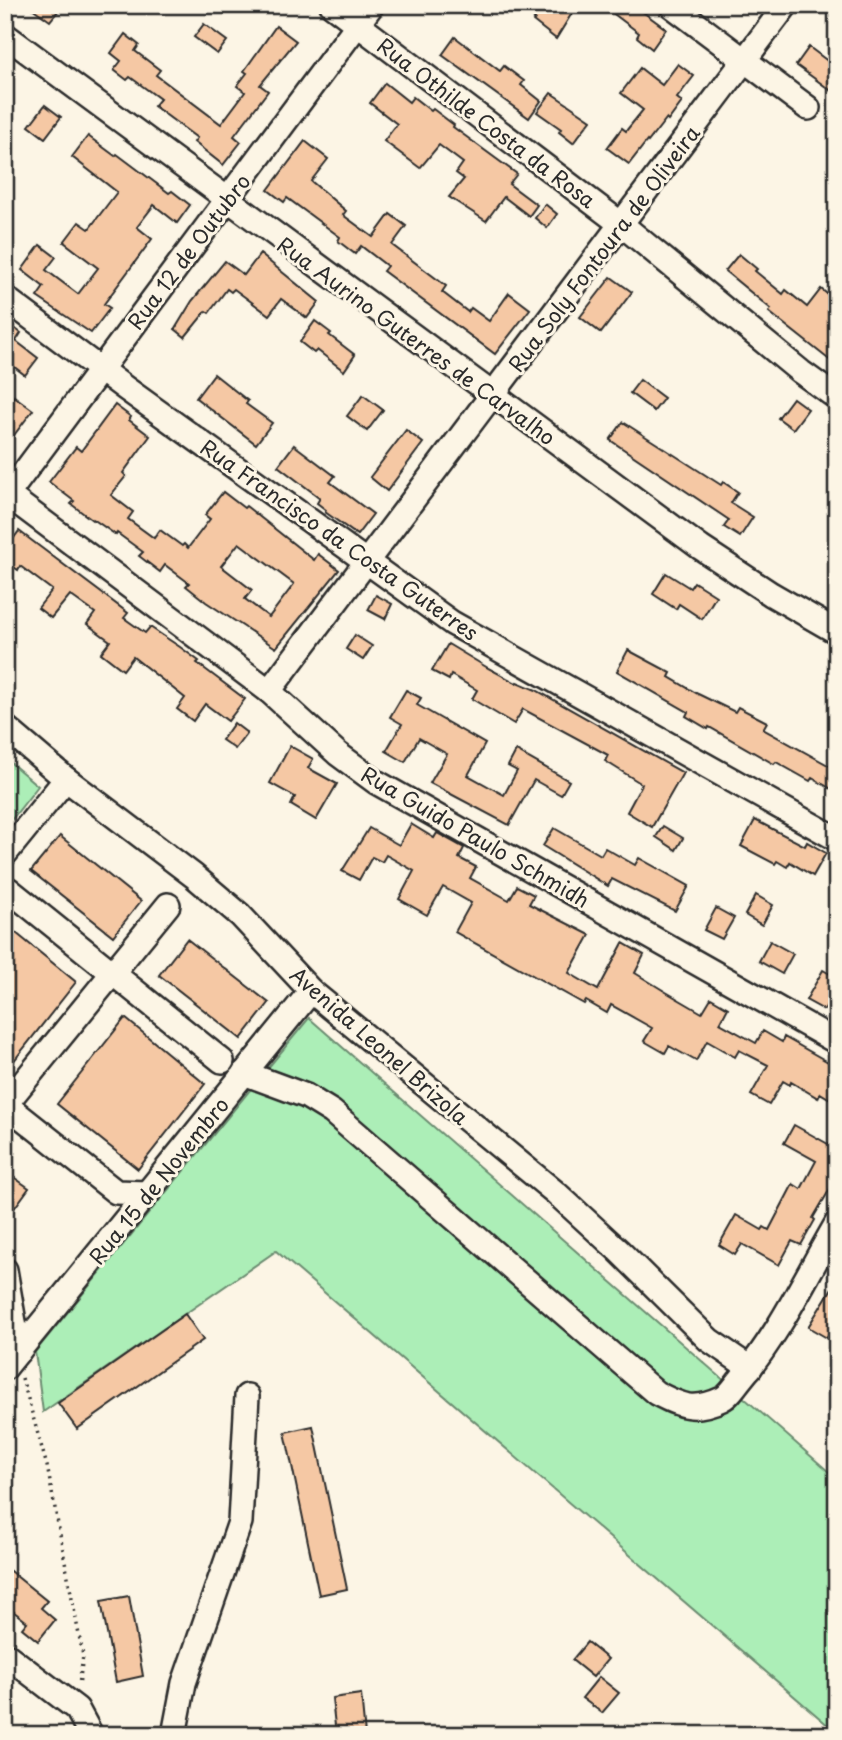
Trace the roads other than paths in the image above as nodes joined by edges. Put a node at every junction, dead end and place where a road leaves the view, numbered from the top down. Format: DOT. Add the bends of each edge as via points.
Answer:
graph roads {
  1 [pos="332,5"];
  2 [pos="372,5"];
  3 [pos="671,5"];
  4 [pos="786,5"];
  5 [pos="358,24"];
  6 [pos="5,35"];
  7 [pos="744,60"];
  8 [pos="808,108"];
  9 [pos="227,200"];
  10 [pos="621,224"];
  11 [pos="5,298"];
  12 [pos="100,369"];
  13 [pos="492,395"];
  14 [pos="837,398"];
  15 [pos="6,495"];
  16 [pos="367,561"];
  17 [pos="837,632"];
  18 [pos="269,691"];
  19 [pos="5,727"];
  20 [pos="66,779"];
  21 [pos="837,839"];
  22 [pos="5,854"];
  23 [pos="8,889"];
  24 [pos="168,905"];
  25 [pos="112,973"];
  26 [pos="310,991"];
  27 [pos="837,1042"];
  28 [pos="222,1062"];
  29 [pos="244,1073"];
  30 [pos="5,1104"];
  31 [pos="148,1193"];
  32 [pos="837,1223"];
  33 [pos="830,1252"];
  34 [pos="5,1270"];
  35 [pos="10,1362"];
  36 [pos="750,1368"];
  37 [pos="247,1396"];
  38 [pos="5,1654"];
  39 [pos="91,1735"];
  40 [pos="174,1735"];
  1 -- 5 [label="street, Rua Othilde Costa da Rosa"];
  2 -- 5 [label="street, Rua 12 de Outubro"];
  3 -- 7 [label="street"];
  4 -- 7 [label="street, Rua Soly Fontoura de Oliveira"];
  5 -- 9 [label="street, Rua 12 de Outubro"];
  5 -- 10 [label="street, Rua Othilde Costa da Rosa"];
  6 -- 9 [label="street, Rua Aurino Guterres de Carvalho"];
  7 -- 8 [label="street"];
  7 -- 10 [label="street, Rua Soly Fontoura de Oliveira"];
  9 -- 12 [label="street, Rua 12 de Outubro"];
  9 -- 13 [label="street, Rua Aurino Guterres de Carvalho"];
  10 -- 13 [label="street, Rua Soly Fontoura de Oliveira"];
  10 -- 14 [label="street, Rua Othilde Costa da Rosa"];
  11 -- 12 [label="street, Rua Francisco da Costa Guterres"];
  12 -- 15 [label="street, Rua 12 de Outubro"];
  12 -- 16 [label="street, Rua Francisco da Costa Guterres"];
  13 -- 16 [label="street, Rua Soly Fontoura de Oliveira"];
  13 -- 17 [label="street, Rua Aurino Guterres de Carvalho" via="701,548"];
  15 -- 18 [label="street, Rua Guido Paulo Schmidh"];
  16 -- 18 [label="street, Rua Soly Fontoura de Oliveira"];
  16 -- 21 [label="street, Rua Francisco da Costa Guterres" via="452,623"];
  18 -- 27 [label="street, Rua Guido Paulo Schmidh" via="376,782"];
  19 -- 20 [label="street, Avenida Leonel Brizola"];
  20 -- 22 [label="street"];
  20 -- 26 [label="street, Avenida Leonel Brizola" via="240,915"];
  23 -- 25 [label="street"];
  24 -- 25 [label="street"];
  25 -- 28 [label="street"];
  25 -- 30 [label="street"];
  26 -- 29 [label="street, Rua 15 de Novembro"];
  26 -- 36 [label="street, Avenida Leonel Brizola" via="556,1193 709,1340"];
  29 -- 31 [label="street, Rua 15 de Novembro"];
  29 -- 36 [label="street" via="306,1096 332,1112 656,1393 682,1407 701,1406 724,1398"];
  30 -- 31 [label="street" via="116,1192"];
  31 -- 35 [label="street, Rua 15 de Novembro"];
  32 -- 33 [label="street"];
  33 -- 36 [label="street"];
  34 -- 35 [label="street"];
  37 -- 40 [label="street" via="240,1522 184,1683"];
  38 -- 39 [label="street" via="77,1709"];
}
